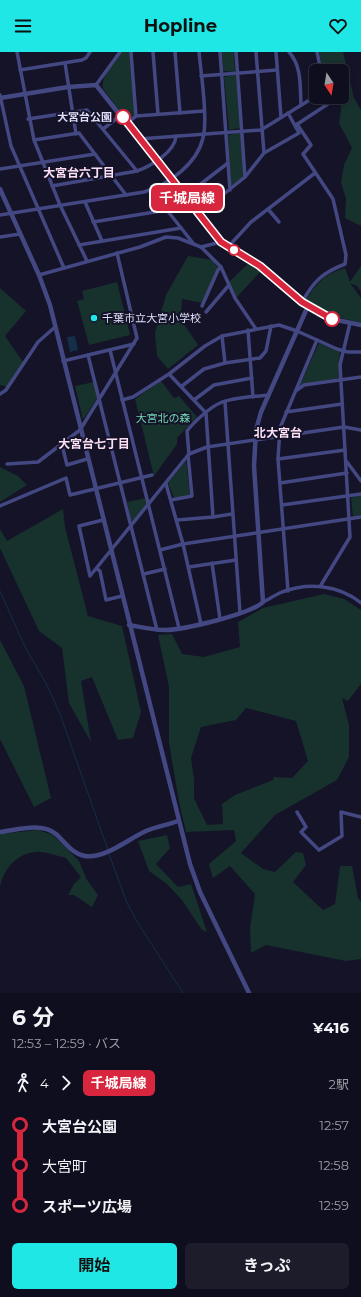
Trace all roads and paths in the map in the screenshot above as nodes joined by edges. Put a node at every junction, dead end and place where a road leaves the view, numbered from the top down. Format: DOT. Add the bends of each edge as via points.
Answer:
graph roads {
  1 [pos="17,52"];
  2 [pos="90,52"];
  3 [pos="120,52"];
  4 [pos="131,52"];
  5 [pos="153,52"];
  6 [pos="175,52"];
  7 [pos="199,52"];
  8 [pos="220,52"];
  9 [pos="236,52"];
  10 [pos="256,52"];
  11 [pos="276,52"];
  12 [pos="289,52"];
  13 [pos="317,52"];
  14 [pos="65,63"];
  15 [pos="320,64"];
  16 [pos="20,70"];
  17 [pos="277,70"];
  18 [pos="257,72"];
  19 [pos="238,74"];
  20 [pos="222,75"];
  21 [pos="201,76"];
  22 [pos="96,85"];
  23 [pos="68,87"];
  24 [pos="24,94"];
  25 [pos="0,95"];
  26 [pos="0,98"];
  27 [pos="309,100"];
  28 [pos="328,104"];
  29 [pos="301,105"];
  30 [pos="204,111"];
  31 [pos="72,112"];
  32 [pos="180,113"];
  33 [pos="288,113"];
  34 [pos="158,114"];
  35 [pos="121,115"];
  36 [pos="136,116"];
  37 [pos="281,117"];
  38 [pos="28,119"];
  39 [pos="127,123"];
  40 [pos="296,124"];
  41 [pos="104,129"];
  42 [pos="261,130"];
  43 [pos="242,131"];
  44 [pos="226,132"];
  45 [pos="204,133"];
  46 [pos="76,134"];
  47 [pos="176,136"];
  48 [pos="139,138"];
  49 [pos="34,140"];
  50 [pos="264,153"];
  51 [pos="95,154"];
  52 [pos="156,160"];
  53 [pos="42,162"];
  54 [pos="228,163"];
  55 [pos="19,166"];
  56 [pos="0,169"];
  57 [pos="137,171"];
  58 [pos="315,173"];
  59 [pos="112,177"];
  60 [pos="245,177"];
  61 [pos="171,179"];
  62 [pos="52,186"];
  63 [pos="0,189"];
  64 [pos="151,190"];
  65 [pos="230,190"];
  66 [pos="126,195"];
  67 [pos="185,196"];
  68 [pos="85,202"];
  69 [pos="60,205"];
  70 [pos="37,209"];
  71 [pos="268,209"];
  72 [pos="167,210"];
  73 [pos="11,213"];
  74 [pos="199,214"];
  75 [pos="0,215"];
  76 [pos="93,222"];
  77 [pos="279,222"];
  78 [pos="181,228"];
  79 [pos="20,234"];
  80 [pos="0,237"];
  81 [pos="102,241"];
  82 [pos="221,242"];
  83 [pos="193,243"];
  84 [pos="79,245"];
  85 [pos="201,247"];
  86 [pos="228,247"];
  87 [pos="117,253"];
  88 [pos="87,262"];
  89 [pos="221,267"];
  90 [pos="64,268"];
  91 [pos="39,275"];
  92 [pos="229,285"];
  93 [pos="302,302"];
  94 [pos="202,306"];
  95 [pos="308,306"];
  96 [pos="206,312"];
  97 [pos="350,323"];
  98 [pos="361,325"];
  99 [pos="271,326"];
  100 [pos="55,327"];
  101 [pos="256,329"];
  102 [pos="248,330"];
  103 [pos="297,331"];
  104 [pos="222,336"];
  105 [pos="317,340"];
  106 [pos="134,344"];
  107 [pos="110,350"];
  108 [pos="343,351"];
  109 [pos="361,352"];
  110 [pos="88,355"];
  111 [pos="250,360"];
  112 [pos="63,361"];
  113 [pos="225,363"];
  114 [pos="116,373"];
  115 [pos="169,374"];
  116 [pos="252,378"];
  117 [pos="361,378"];
  118 [pos="341,380"];
  119 [pos="182,386"];
  120 [pos="295,392"];
  121 [pos="0,394"];
  122 [pos="269,395"];
  123 [pos="253,398"];
  124 [pos="99,399"];
  125 [pos="122,400"];
  126 [pos="194,400"];
  127 [pos="225,402"];
  128 [pos="342,404"];
  129 [pos="286,412"];
  130 [pos="206,413"];
  131 [pos="344,427"];
  132 [pos="80,430"];
  133 [pos="361,430"];
  134 [pos="279,437"];
  135 [pos="255,440"];
  136 [pos="62,445"];
  137 [pos="227,445"];
  138 [pos="207,447"];
  139 [pos="345,450"];
  140 [pos="188,455"];
  141 [pos="87,459"];
  142 [pos="278,459"];
  143 [pos="346,461"];
  144 [pos="7,464"];
  145 [pos="347,472"];
  146 [pos="152,475"];
  147 [pos="142,477"];
  148 [pos="361,480"];
  149 [pos="121,483"];
  150 [pos="280,483"];
  151 [pos="166,484"];
  152 [pos="95,489"];
  153 [pos="361,494"];
  154 [pos="349,496"];
  155 [pos="171,500"];
  156 [pos="148,504"];
  157 [pos="282,505"];
  158 [pos="0,506"];
  159 [pos="232,514"];
  160 [pos="213,517"];
  161 [pos="361,517"];
  162 [pos="350,518"];
  163 [pos="103,520"];
  164 [pos="177,520"];
  165 [pos="131,526"];
  166 [pos="284,529"];
  167 [pos="258,533"];
  168 [pos="234,537"];
  169 [pos="183,544"];
  170 [pos="160,550"];
  171 [pos="111,551"];
  172 [pos="236,560"];
  173 [pos="212,563"];
  174 [pos="189,567"];
  175 [pos="97,569"];
  176 [pos="165,569"];
  177 [pos="144,574"];
  178 [pos="321,585"];
  179 [pos="288,591"];
  180 [pos="122,596"];
  181 [pos="263,602"];
  182 [pos="361,603"];
  183 [pos="240,613"];
  184 [pos="220,619"];
  185 [pos="129,624"];
  186 [pos="201,624"];
  187 [pos="179,628"];
  188 [pos="156,630"];
  189 [pos="298,812"];
  190 [pos="361,817"];
  191 [pos="178,821"];
  192 [pos="0,832"];
  193 [pos="250,993"];
  1 -- 16 [label="street"];
  2 -- 14 [label="street" via="84,60"];
  3 -- 22 [label="street"];
  4 -- 36 [label="street"];
  5 -- 34 [label="street"];
  6 -- 32 [label="street"];
  7 -- 21 [label="street"];
  8 -- 20 [label="street"];
  9 -- 19 [label="street"];
  10 -- 18 [label="street"];
  11 -- 17 [label="street"];
  12 -- 29 [label="street" via="295,59 298,69"];
  13 -- 15 [label="street"];
  14 -- 16 [label="street"];
  14 -- 23 [label="street"];
  16 -- 24 [label="street"];
  17 -- 18 [label="street"];
  17 -- 37 [label="street"];
  18 -- 19 [label="street"];
  18 -- 42 [label="street"];
  19 -- 20 [label="street"];
  19 -- 43 [label="street"];
  20 -- 21 [label="street"];
  20 -- 44 [label="street"];
  21 -- 30 [label="street"];
  22 -- 23 [label="street"];
  22 -- 35 [label="street"];
  23 -- 24 [label="street"];
  23 -- 31 [label="street"];
  24 -- 26 [label="street"];
  24 -- 38 [label="street"];
  25 -- 26 [label="street"];
  26 -- 55 [label="street" via="9,139"];
  27 -- 29 [label="street"];
  28 -- 40 [label="street"];
  29 -- 33 [label="street"];
  30 -- 32 [label="street"];
  30 -- 45 [label="street"];
  31 -- 38 [label="street"];
  31 -- 41 [label="street" via="90,111"];
  31 -- 46 [label="street"];
  32 -- 34 [label="street"];
  33 -- 37 [label="street"];
  33 -- 40 [label="street"];
  34 -- 36 [label="street"];
  35 -- 39 [label="street"];
  35 -- 41 [label="street"];
  36 -- 39 [label="street"];
  37 -- 42 [label="street"];
  38 -- 49 [label="street"];
  39 -- 48 [label="street"];
  40 -- 50 [label="street" via="299,133"];
  40 -- 58 [label="street" via="311,145 303,154"];
  41 -- 57 [label="street"];
  42 -- 43 [label="street"];
  42 -- 50 [label="street"];
  43 -- 44 [label="street"];
  43 -- 60 [label="street"];
  44 -- 45 [label="street"];
  44 -- 54 [label="street"];
  45 -- 47 [label="street"];
  45 -- 61 [label="street" via="194,157"];
  46 -- 49 [label="street"];
  46 -- 51 [label="street" via="79,133"];
  47 -- 48 [label="street"];
  47 -- 52 [label="street" via="170,148"];
  48 -- 52 [label="street"];
  49 -- 53 [label="street"];
  50 -- 60 [label="street"];
  51 -- 53 [label="street"];
  51 -- 59 [label="street"];
  52 -- 57 [label="street"];
  52 -- 61 [label="street"];
  53 -- 55 [label="street"];
  53 -- 62 [label="street"];
  54 -- 65 [label="street"];
  54 -- 67 [label="street"];
  55 -- 56 [label="street"];
  55 -- 70 [label="street"];
  57 -- 59 [label="street"];
  58 -- 71 [label="street"];
  58 -- 93 [label="street" via="333,199 346,255 345,264 324,273 312,285"];
  59 -- 62 [label="street"];
  59 -- 66 [label="street"];
  60 -- 65 [label="street"];
  61 -- 64 [label="street"];
  61 -- 67 [label="street"];
  62 -- 69 [label="street"];
  63 -- 73 [label="street"];
  64 -- 66 [label="street"];
  64 -- 72 [label="street"];
  65 -- 74 [label="street"];
  66 -- 68 [label="street"];
  67 -- 74 [label="street"];
  68 -- 69 [label="street"];
  68 -- 76 [label="street"];
  69 -- 70 [label="street"];
  69 -- 84 [label="street"];
  70 -- 73 [label="street"];
  70 -- 90 [label="street"];
  71 -- 77 [label="street"];
  71 -- 86 [label="street" via="251,222"];
  72 -- 76 [label="street"];
  72 -- 78 [label="street"];
  73 -- 75 [label="street"];
  73 -- 79 [label="street"];
  74 -- 82 [label="street"];
  76 -- 81 [label="street"];
  78 -- 81 [label="street"];
  78 -- 83 [label="street"];
  79 -- 80 [label="street"];
  79 -- 91 [label="street"];
  81 -- 84 [label="street"];
  82 -- 85 [label="street"];
  82 -- 86 [label="street"];
  83 -- 85 [label="street"];
  83 -- 87 [label="street" via="166,237"];
  84 -- 88 [label="street"];
  85 -- 89 [label="street"];
  86 -- 93 [label="street" via="260,266"];
  87 -- 88 [label="street"];
  87 -- 106 [label="street" via="137,338"];
  88 -- 90 [label="street"];
  89 -- 92 [label="street"];
  89 -- 94 [label="street"];
  90 -- 91 [label="street"];
  91 -- 100 [label="street"];
  92 -- 96 [label="street"];
  92 -- 101 [label="street"];
  93 -- 95 [label="street"];
  95 -- 97 [label="street" via="332,319"];
  95 -- 103 [label="street"];
  97 -- 98 [label="street"];
  97 -- 108 [label="street"];
  99 -- 101 [label="street"];
  99 -- 103 [label="street" via="279,325"];
  99 -- 111 [label="street" via="264,356"];
  100 -- 112 [label="street"];
  100 -- 121 [label="street" via="38,342 6,390"];
  101 -- 102 [label="street"];
  102 -- 104 [label="street"];
  102 -- 111 [label="street"];
  103 -- 105 [label="street"];
  103 -- 122 [label="street"];
  104 -- 113 [label="street"];
  104 -- 115 [label="street"];
  105 -- 108 [label="street"];
  105 -- 120 [label="street"];
  106 -- 107 [label="street"];
  106 -- 114 [label="street"];
  107 -- 110 [label="street"];
  107 -- 114 [label="street"];
  108 -- 109 [label="street"];
  108 -- 118 [label="street" via="340,365"];
  110 -- 112 [label="street"];
  110 -- 124 [label="street"];
  111 -- 113 [label="street"];
  111 -- 116 [label="street"];
  112 -- 132 [label="street"];
  113 -- 119 [label="street" via="204,369"];
  114 -- 124 [label="street"];
  114 -- 125 [label="street"];
  115 -- 119 [label="street"];
  115 -- 125 [label="street" via="133,397"];
  116 -- 123 [label="street"];
  116 -- 126 [label="street" via="214,385"];
  117 -- 118 [label="street"];
  118 -- 120 [label="street" via="304,385"];
  118 -- 128 [label="street"];
  119 -- 126 [label="street"];
  120 -- 129 [label="street"];
  122 -- 123 [label="street"];
  122 -- 135 [label="street" via="258,421"];
  123 -- 127 [label="street"];
  124 -- 132 [label="street"];
  124 -- 149 [label="street"];
  125 -- 147 [label="street"];
  126 -- 130 [label="street"];
  127 -- 130 [label="street"];
  127 -- 137 [label="street"];
  128 -- 129 [label="street"];
  128 -- 131 [label="street"];
  129 -- 134 [label="street"];
  130 -- 138 [label="street"];
  130 -- 140 [label="street" via="187,431"];
  131 -- 133 [label="street"];
  131 -- 134 [label="street"];
  131 -- 139 [label="street"];
  132 -- 136 [label="street"];
  132 -- 141 [label="street"];
  134 -- 135 [label="street"];
  134 -- 142 [label="street"];
  135 -- 137 [label="street"];
  135 -- 167 [label="street"];
  136 -- 141 [label="street" via="67,465"];
  136 -- 144 [label="street" via="38,462"];
  137 -- 138 [label="street"];
  137 -- 159 [label="street"];
  138 -- 140 [label="street"];
  138 -- 160 [label="street"];
  139 -- 142 [label="street"];
  139 -- 143 [label="street"];
  140 -- 151 [label="street"];
  140 -- 155 [label="street" via="192,496"];
  141 -- 152 [label="street"];
  142 -- 150 [label="street"];
  143 -- 145 [label="street"];
  143 -- 148 [label="street"];
  145 -- 150 [label="street"];
  145 -- 154 [label="street"];
  146 -- 147 [label="street"];
  147 -- 149 [label="street"];
  147 -- 156 [label="street"];
  149 -- 152 [label="street"];
  149 -- 165 [label="street"];
  150 -- 157 [label="street"];
  151 -- 155 [label="street"];
  151 -- 156 [label="street"];
  152 -- 158 [label="street" via="70,495 66,478"];
  152 -- 163 [label="street"];
  153 -- 154 [label="street"];
  154 -- 157 [label="street"];
  154 -- 162 [label="street"];
  155 -- 164 [label="street"];
  156 -- 165 [label="street"];
  156 -- 170 [label="street"];
  157 -- 166 [label="street"];
  159 -- 160 [label="street"];
  159 -- 168 [label="street"];
  160 -- 164 [label="street"];
  161 -- 162 [label="street"];
  162 -- 166 [label="street"];
  162 -- 178 [label="street" via="350,537"];
  163 -- 171 [label="street"];
  163 -- 175 [label="street" via="79,526 90,576"];
  164 -- 169 [label="street"];
  165 -- 171 [label="street"];
  165 -- 177 [label="street"];
  166 -- 167 [label="street"];
  166 -- 179 [label="street"];
  167 -- 168 [label="street"];
  167 -- 181 [label="street"];
  168 -- 169 [label="street"];
  168 -- 172 [label="street"];
  169 -- 170 [label="street"];
  169 -- 174 [label="street"];
  170 -- 176 [label="street"];
  171 -- 175 [label="street"];
  171 -- 180 [label="street"];
  172 -- 173 [label="street"];
  172 -- 183 [label="street"];
  173 -- 174 [label="street"];
  173 -- 184 [label="street"];
  174 -- 186 [label="street"];
  175 -- 180 [label="street" via="100,571 106,600"];
  176 -- 177 [label="street"];
  176 -- 187 [label="street"];
  177 -- 188 [label="street"];
  178 -- 179 [label="street"];
  178 -- 182 [label="street" via="349,593"];
  179 -- 181 [label="street"];
  180 -- 185 [label="street"];
  181 -- 183 [label="street"];
  183 -- 184 [label="street"];
  184 -- 186 [label="street"];
  185 -- 188 [label="street"];
  185 -- 191 [label="street"];
  186 -- 187 [label="street"];
  187 -- 188 [label="street"];
  189 -- 190 [label="street" via="306,828 301,832 319,850 342,836 341,812"];
  191 -- 192 [label="street" via="91,856 73,851 55,833 40,828"];
  191 -- 193 [label="street" via="200,892"];
}
